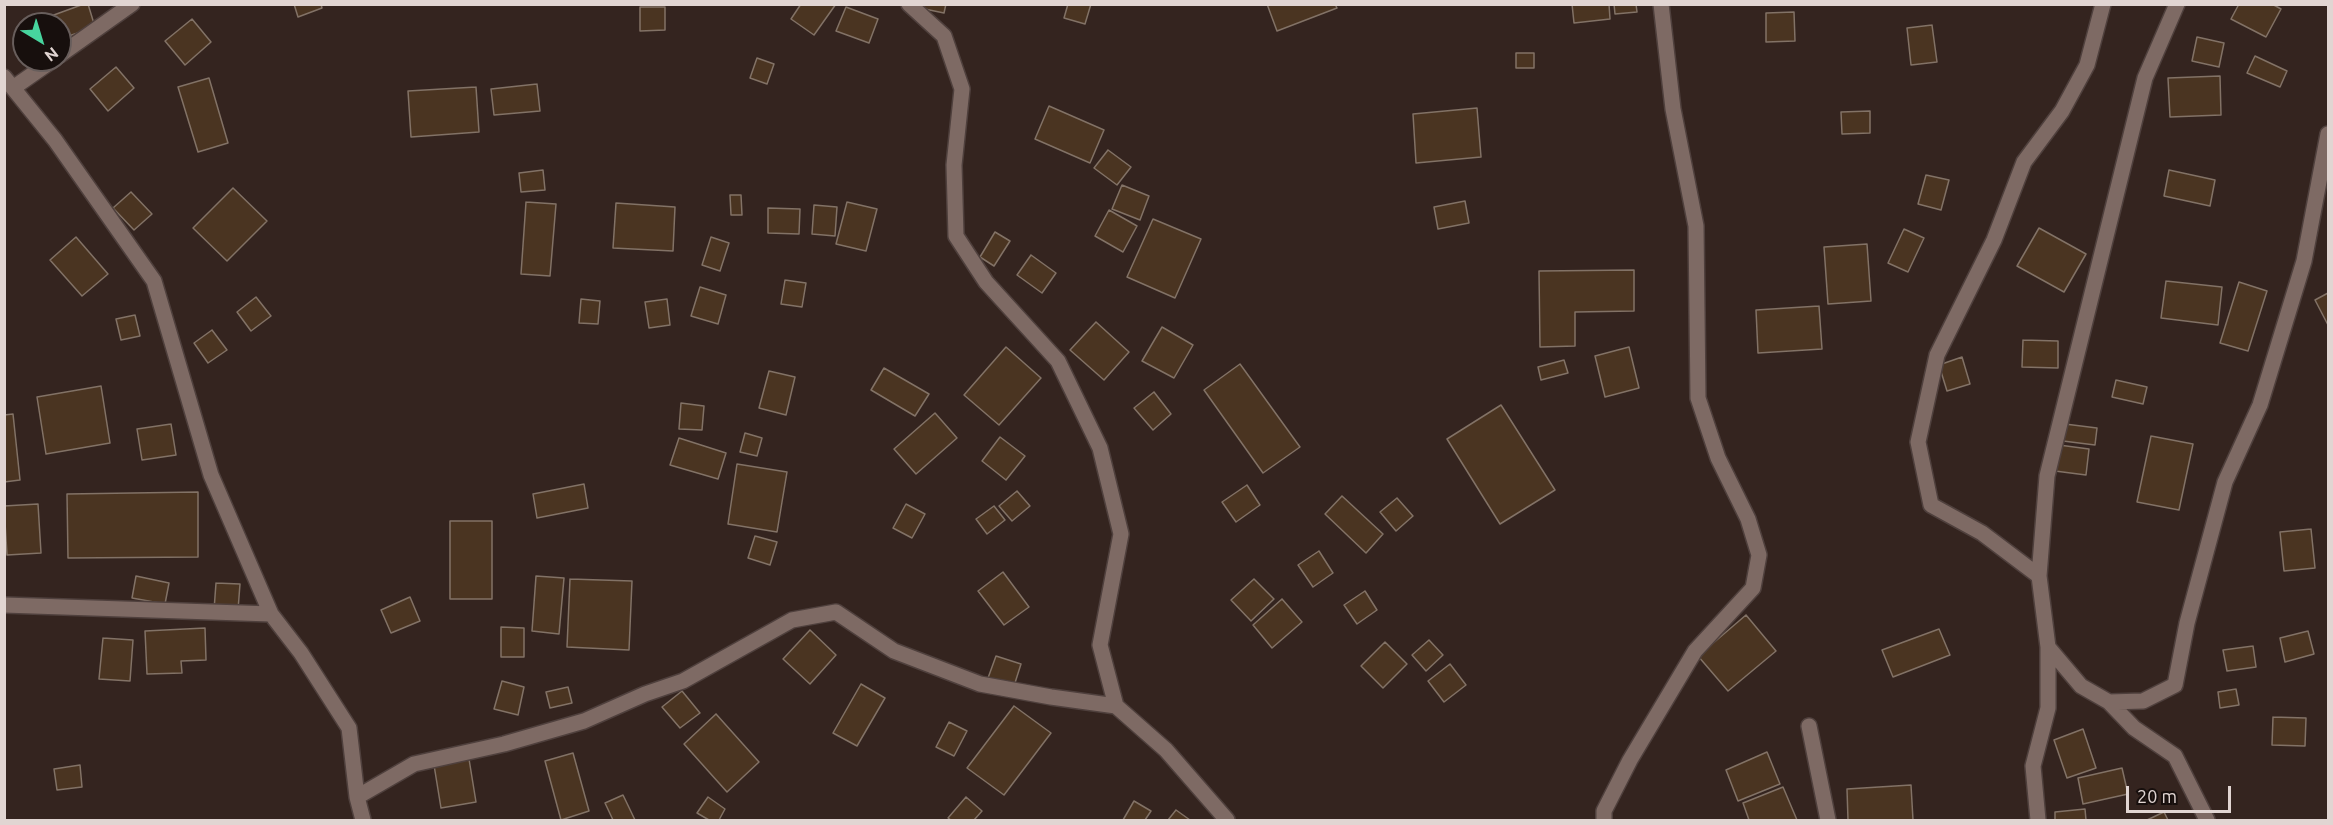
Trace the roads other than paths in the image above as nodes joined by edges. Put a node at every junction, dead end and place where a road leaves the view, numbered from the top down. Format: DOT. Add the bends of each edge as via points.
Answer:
graph roads {
  1 [pos="132,4"];
  2 [pos="909,4"];
  3 [pos="1661,4"];
  4 [pos="2103,4"];
  5 [pos="2177,4"];
  6 [pos="72,46"];
  7 [pos="29,72"];
  8 [pos="9,82"];
  9 [pos="2328,134"];
  10 [pos="2039,576"];
  11 [pos="4,605"];
  12 [pos="271,614"];
  13 [pos="2048,647"];
  14 [pos="2109,702"];
  15 [pos="1116,706"];
  16 [pos="1809,726"];
  17 [pos="357,797"];
  18 [pos="363,820"];
  19 [pos="1227,820"];
  20 [pos="1604,820"];
  21 [pos="1828,820"];
  22 [pos="2038,820"];
  23 [pos="2206,820"];
  1 -- 6 [label="street"];
  2 -- 15 [label="street" via="944,36 962,89 954,165 956,236 986,282 1058,360 1100,448 1121,534 1100,645"];
  3 -- 20 [label="street" via="1673,109 1696,226 1698,398 1718,458 1748,519 1759,555 1754,588 1695,651 1630,760 1604,811"];
  4 -- 10 [label="street" via="2087,65 2062,111 2024,162 1994,240 1937,354 1918,442 1931,505 1982,533"];
  5 -- 10 [label="street" via="2145,78 2052,454"];
  7 -- 8 [label="street"];
  8 -- 12 [label="street" via="55,140 154,281 211,475"];
  9 -- 14 [label="street" via="2304,261 2260,405 2225,482 2175,685 2143,701"];
  10 -- 13 [label="street"];
  11 -- 12 [label="street"];
  12 -- 17 [label="street" via="349,728"];
  13 -- 14 [label="street" via="2081,686"];
  13 -- 22 [label="street" via="2048,708 2033,766"];
  14 -- 23 [label="street" via="2134,728 2175,756"];
  15 -- 17 [label="street" via="981,684 894,651 836,612 792,620 683,681 584,721 414,764"];
  15 -- 19 [label="street" via="1166,750"];
  16 -- 21 [label="street"];
  17 -- 18 [label="street"];
}
